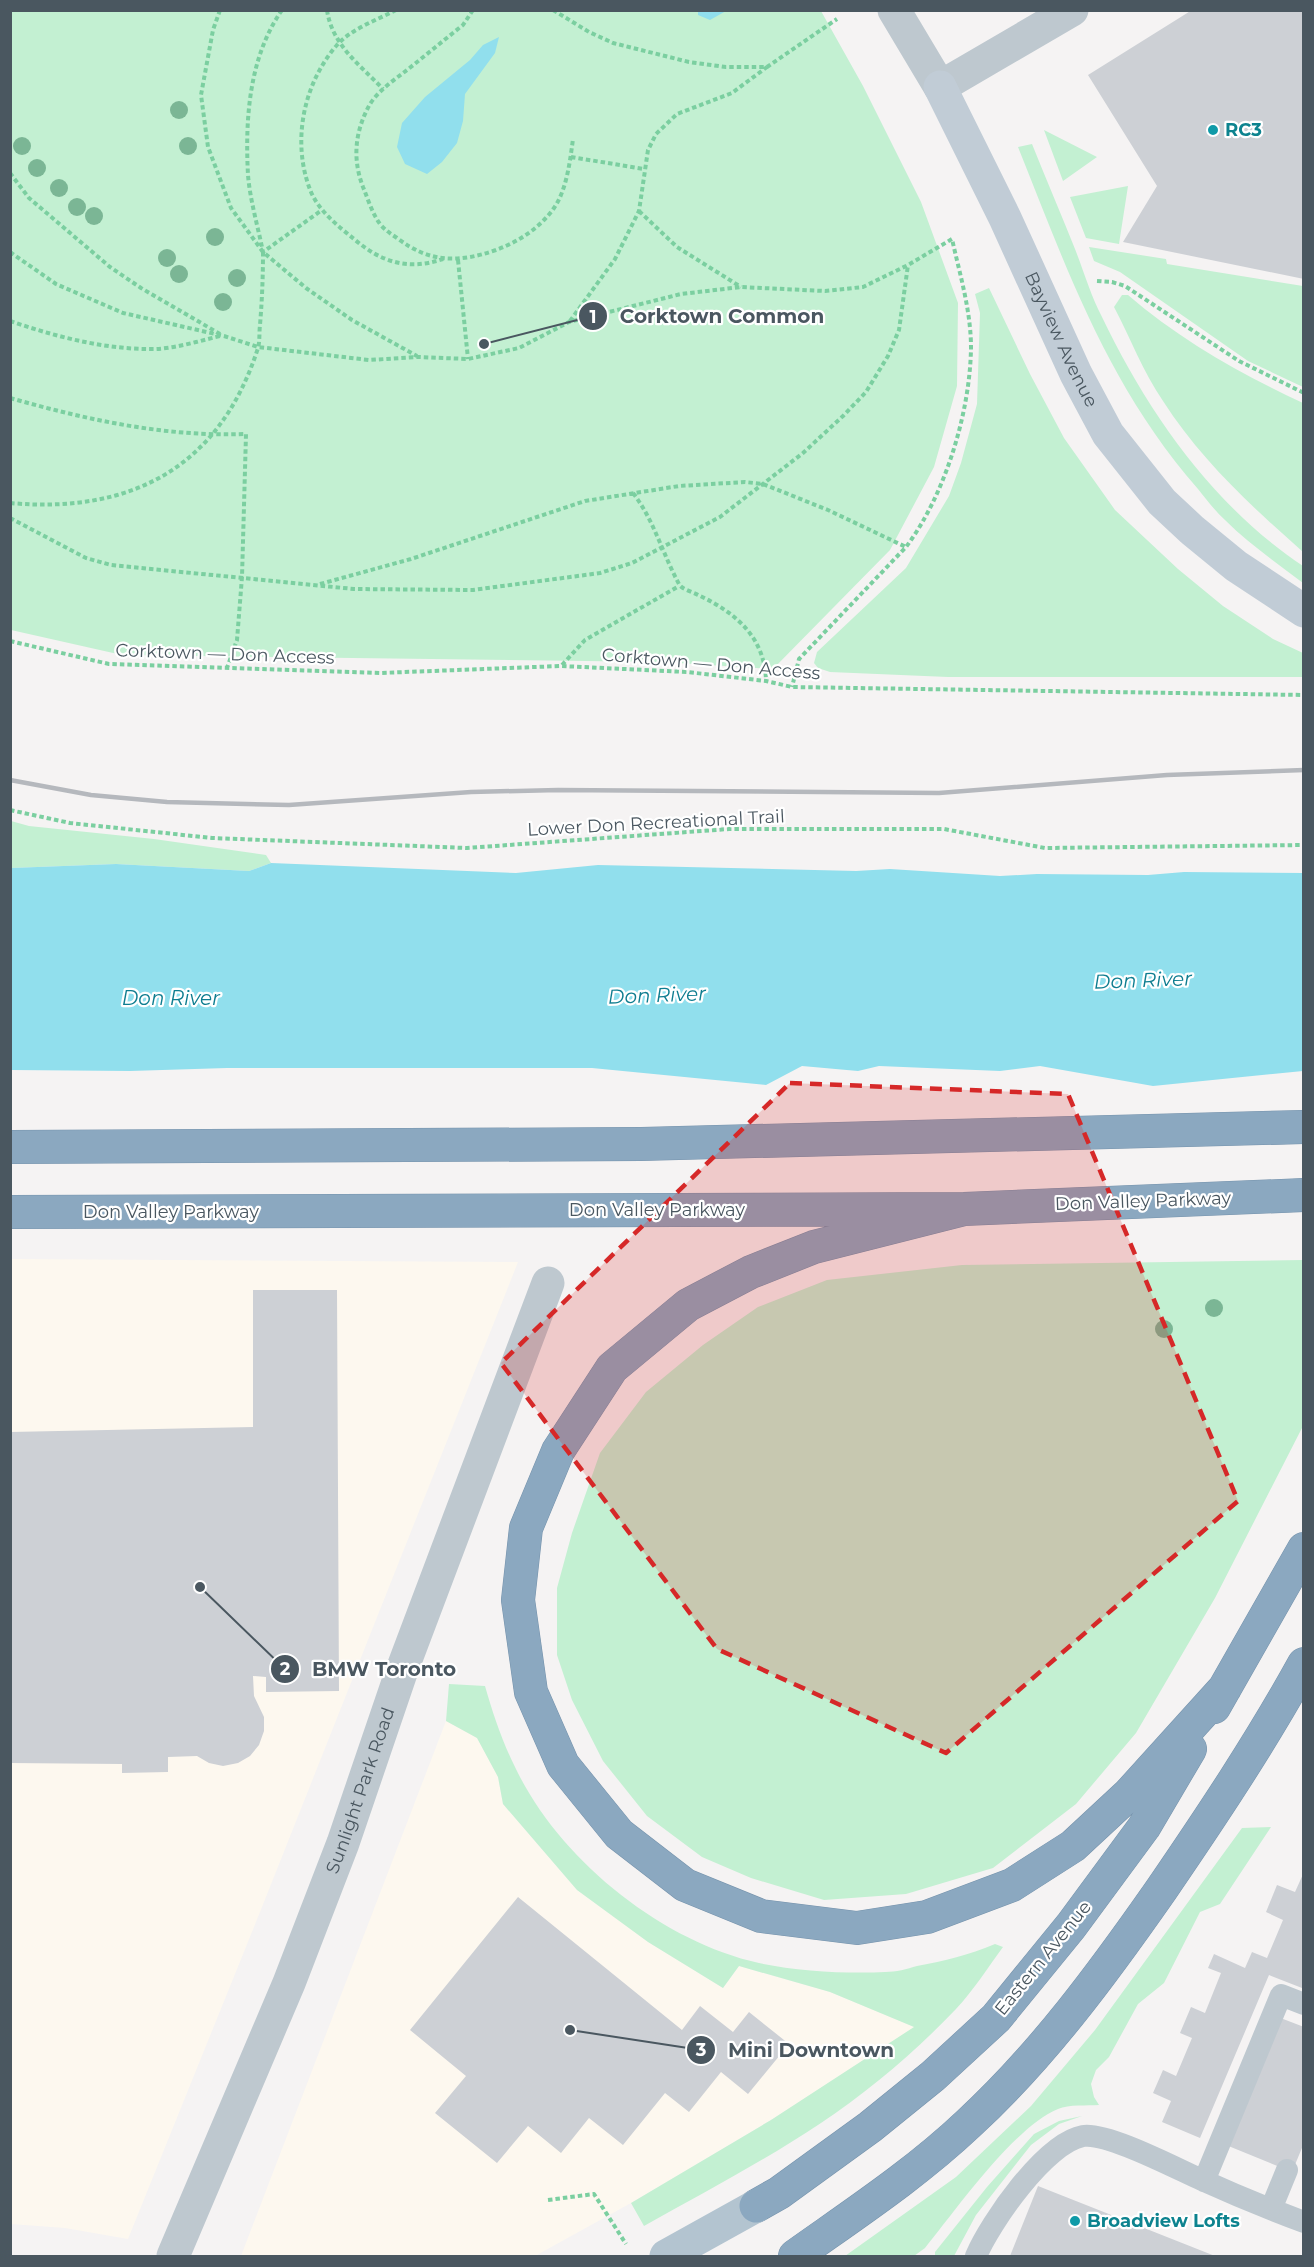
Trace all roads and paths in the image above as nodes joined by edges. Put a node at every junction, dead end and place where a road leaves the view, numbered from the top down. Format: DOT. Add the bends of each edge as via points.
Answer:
graph roads {
  1 [pos="220,10"];
  2 [pos="282,10"];
  3 [pos="327,10"];
  4 [pos="396,10"];
  5 [pos="473,10"];
  6 [pos="553,10"];
  7 [pos="894,10"];
  8 [pos="1072,10"];
  9 [pos="837,19"];
  10 [pos="338,43"];
  11 [pos="767,67"];
  12 [pos="940,87"];
  13 [pos="383,89"];
  14 [pos="573,139"];
  15 [pos="571,157"];
  16 [pos="644,169"];
  17 [pos="10,173"];
  18 [pos="322,210"];
  19 [pos="639,211"];
  20 [pos="10,252"];
  21 [pos="263,252"];
  22 [pos="443,259"];
  23 [pos="458,260"];
  24 [pos="908,265"];
  25 [pos="1097,281"];
  26 [pos="741,287"];
  27 [pos="10,321"];
  28 [pos="569,322"];
  29 [pos="224,336"];
  30 [pos="258,346"];
  31 [pos="418,357"];
  32 [pos="468,359"];
  33 [pos="1304,393"];
  34 [pos="10,398"];
  35 [pos="213,435"];
  36 [pos="762,484"];
  37 [pos="633,493"];
  38 [pos="10,503"];
  39 [pos="10,518"];
  40 [pos="906,548"];
  41 [pos="663,549"];
  42 [pos="242,577"];
  43 [pos="316,585"];
  44 [pos="679,586"];
  45 [pos="1304,611"];
  46 [pos="10,641"];
  47 [pos="561,666"];
  48 [pos="227,668"];
  49 [pos="766,681"];
  50 [pos="792,687"];
  51 [pos="1304,695"];
  52 [pos="10,810"];
  53 [pos="1304,845"];
  54 [pos="1304,1127"];
  55 [pos="10,1147"];
  56 [pos="1304,1195"];
  57 [pos="964,1209"];
  58 [pos="10,1212"];
  59 [pos="548,1283"];
  60 [pos="1304,1549"];
  61 [pos="1304,1664"];
  62 [pos="1225,1688"];
  63 [pos="1304,2004"];
  64 [pos="1287,2170"];
  65 [pos="1204,2181"];
  66 [pos="548,2200"];
  67 [pos="756,2205"];
  68 [pos="1271,2209"];
  69 [pos="1304,2222"];
  70 [pos="626,2244"];
  71 [pos="173,2256"];
  72 [pos="666,2256"];
  73 [pos="795,2256"];
  74 [pos="976,2256"];
  1 -- 21 [label="path" via="201,90 206,140 231,208"];
  2 -- 21 [label="path" via="262,50 248,119 248,177"];
  3 -- 10 [label="path"];
  4 -- 10 [label="path"];
  5 -- 13 [label="path" via="463,24"];
  6 -- 11 [label="path" via="613,43 680,60 726,67"];
  7 -- 12 [label="street, Bayview Avenue"];
  8 -- 12 [label="street"];
  9 -- 11 [label="path"];
  10 -- 13 [label="path"];
  10 -- 18 [label="path" via="317,72 303,116 303,159 310,190"];
  11 -- 16 [label="path" via="732,93 671,119 652,140"];
  12 -- 45 [label="main road, Bayview Avenue" via="1108,434 1162,502 1192,530 1236,566"];
  13 -- 22 [label="path" via="371,102 362,122 356,168 381,224 410,248"];
  14 -- 15 [label="path"];
  15 -- 16 [label="path"];
  15 -- 23 [label="path" via="554,208 534,230 509,245"];
  16 -- 19 [label="path"];
  17 -- 29 [label="path" via="29,198 110,267"];
  18 -- 21 [label="path"];
  18 -- 22 [label="path" via="360,245 392,262 426,265"];
  19 -- 26 [label="path" via="677,247"];
  19 -- 28 [label="path" via="615,259"];
  20 -- 29 [label="path" via="56,284 123,313"];
  21 -- 30 [label="path"];
  21 -- 31 [label="path" via="336,310"];
  22 -- 23 [label="path"];
  23 -- 32 [label="path"];
  24 -- 26 [label="path" via="863,286 825,291"];
  24 -- 36 [label="path" via="899,330 866,392 802,453"];
  24 -- 40 [label="path" via="952,239 967,302 971,347 957,439 935,499"];
  25 -- 33 [label="path" via="1125,286 1239,361"];
  26 -- 28 [label="path" via="681,294"];
  27 -- 29 [label="path" via="88,343 128,348 158,349"];
  28 -- 32 [label="path" via="519,348"];
  29 -- 30 [label="path"];
  30 -- 31 [label="path" via="369,360"];
  30 -- 35 [label="path" via="240,392"];
  31 -- 32 [label="path"];
  34 -- 35 [label="path" via="75,416 161,432"];
  35 -- 38 [label="path" via="180,466 128,493 56,504"];
  35 -- 42 [label="path" via="246,434"];
  36 -- 37 [label="path" via="679,486"];
  36 -- 40 [label="path" via="828,510"];
  36 -- 41 [label="path" via="720,517"];
  37 -- 41 [label="path"];
  37 -- 43 [label="path" via="585,501 411,559"];
  39 -- 42 [label="path" via="100,562"];
  40 -- 50 [label="path" via="799,659"];
  41 -- 43 [label="path" via="600,573 473,590"];
  41 -- 44 [label="path"];
  42 -- 43 [label="path"];
  42 -- 48 [label="path" via="237,640"];
  44 -- 47 [label="path" via="585,640"];
  44 -- 49 [label="path" via="740,620 762,655"];
  46 -- 48 [label="path, Corktown — Don Access" via="109,664"];
  47 -- 48 [label="path, Corktown — Don Access" via="380,673"];
  47 -- 49 [label="path, Corktown — Don Access" via="687,672"];
  49 -- 50 [label="path, Corktown — Don Access"];
  50 -- 51 [label="path, Corktown — Don Access"];
  52 -- 53 [label="path, Lower Don Recreational Trail" via="70,823 212,838 467,849 729,829 944,830 1045,848"];
  54 -- 55 [label="highway" via="642,1144"];
  56 -- 57 [label="highway, Don Valley Parkway"];
  57 -- 58 [label="highway, Don Valley Parkway"];
  57 -- 62 [label="highway" via="814,1247 751,1272 688,1305 612,1368 558,1451 526,1528 518,1600 531,1692 563,1766 619,1834 685,1885 761,1916 857,1928 927,1917 1012,1886 1064,1852 1129,1794"];
  59 -- 71 [label="street, Sunlight Park Road" via="402,1670 343,1843"];
  60 -- 62 [label="highway, Eastern Avenue"];
  61 -- 73 [label="highway" via="1195,1841 1071,2012 1016,2076 904,2179"];
  62 -- 67 [label="highway, Eastern Avenue" via="1144,1827 996,2018 870,2127 779,2193"];
  63 -- 65 [label="lane" via="1281,1995"];
  64 -- 68 [label="lane"];
  65 -- 68 [label="lane"];
  65 -- 74 [label="lane" via="1120,2144 1084,2136 1049,2154 1012,2198"];
  66 -- 70 [label="path" via="594,2194"];
  67 -- 72 [label="main road, Eastern Avenue"];
  68 -- 69 [label="lane"];
}
